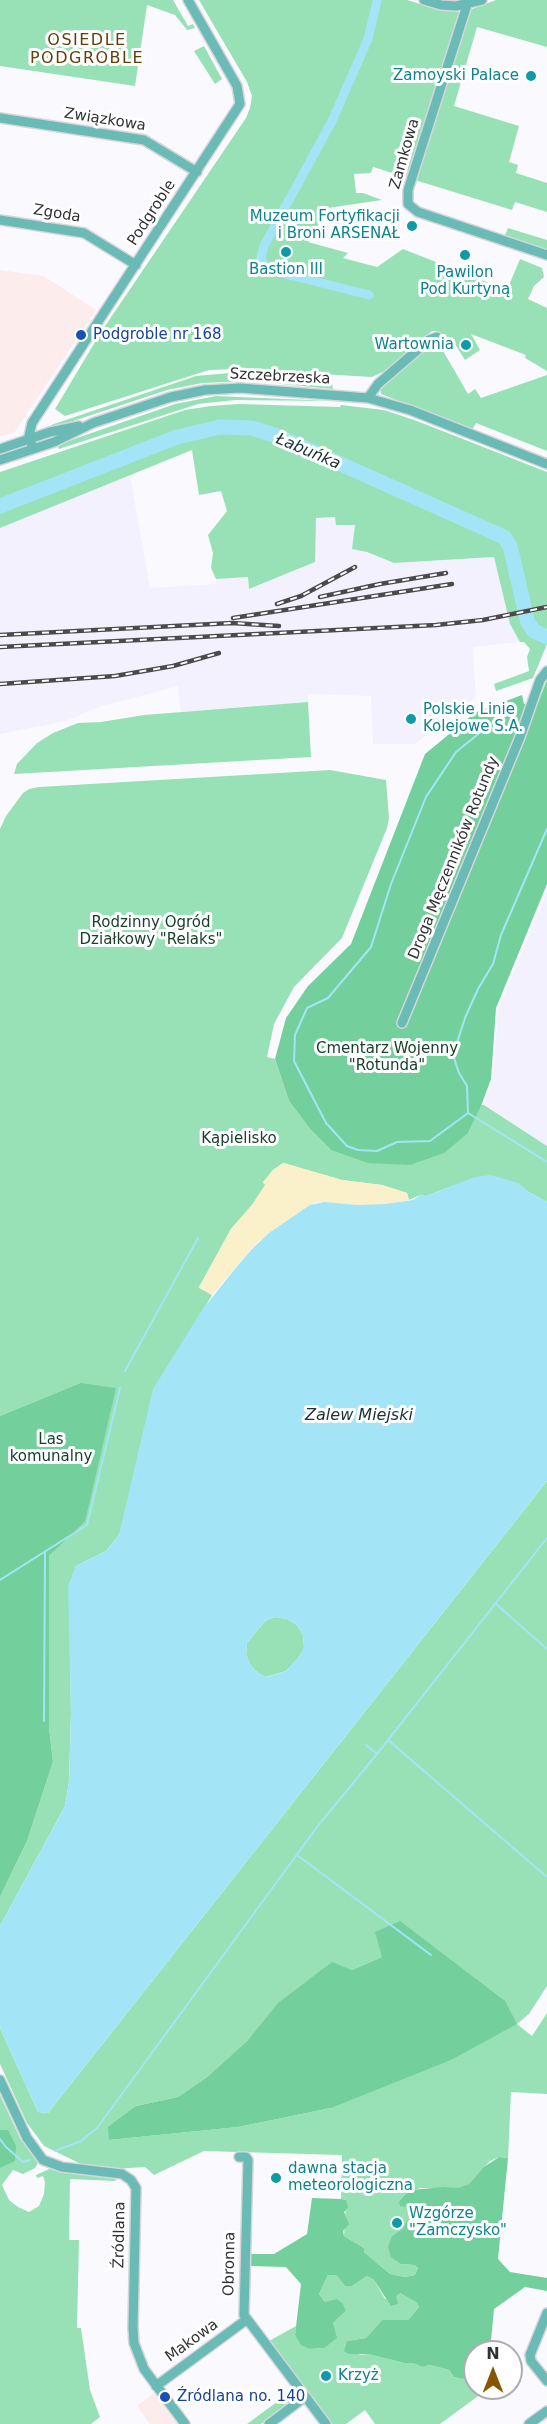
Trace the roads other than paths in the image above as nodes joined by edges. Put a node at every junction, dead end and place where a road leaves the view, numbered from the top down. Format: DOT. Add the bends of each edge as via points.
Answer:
graph roads {
  1 [pos="188,0"];
  2 [pos="424,0"];
  3 [pos="482,0"];
  4 [pos="467,5"];
  5 [pos="0,118"];
  6 [pos="197,172"];
  7 [pos="0,220"];
  8 [pos="547,255"];
  9 [pos="136,265"];
  10 [pos="444,343"];
  11 [pos="368,398"];
  12 [pos="32,444"];
  13 [pos="0,449"];
  14 [pos="0,460"];
  15 [pos="547,464"];
  16 [pos="547,671"];
  17 [pos="402,1023"];
  18 [pos="0,2080"];
  19 [pos="239,2157"];
  20 [pos="547,2313"];
  21 [pos="246,2320"];
  22 [pos="547,2381"];
  23 [pos="156,2386"];
  24 [pos="305,2397"];
  25 [pos="547,2411"];
  26 [pos="185,2424"];
  27 [pos="268,2424"];
  28 [pos="326,2424"];
  29 [pos="528,2424"];
  1 -- 6 [label="street, Podgroble" via="237,86 241,100 237,113"];
  2 -- 4 [label="street" via="441,5"];
  3 -- 4 [label="street"];
  4 -- 8 [label="street, Zamkowa" via="408,190 408,204 418,212"];
  5 -- 6 [label="street, Związkowa" via="144,140"];
  6 -- 9 [label="street, Podgroble"];
  7 -- 9 [label="street, Zgoda" via="84,233"];
  9 -- 12 [label="street, Podgroble" via="38,413 30,428"];
  10 -- 11 [label="street" via="437,337 429,339 378,384"];
  11 -- 12 [label="street, Szczebrzeska" via="250,388 214,389 171,397 93,423 51,432"];
  11 -- 15 [label="street" via="410,410"];
  12 -- 13 [label="street, Szczebrzeska"];
  12 -- 14 [label="street, Szczebrzeska"];
  16 -- 17 [label="street, Droga Męczenników Rotundy" via="540,680"];
  18 -- 23 [label="street, Źródlana" via="23,2131 43,2160 69,2168 122,2174 136,2188 133,2335 141,2362"];
  19 -- 21 [label="street, Obronna" via="248,2160"];
  20 -- 22 [label="street" via="530,2355"];
  21 -- 23 [label="street, Makowa"];
  21 -- 24 [label="street"];
  23 -- 26 [label="street, Źródlana"];
  24 -- 27 [label="street"];
  24 -- 28 [label="street"];
  25 -- 29 [label="street"];
}
